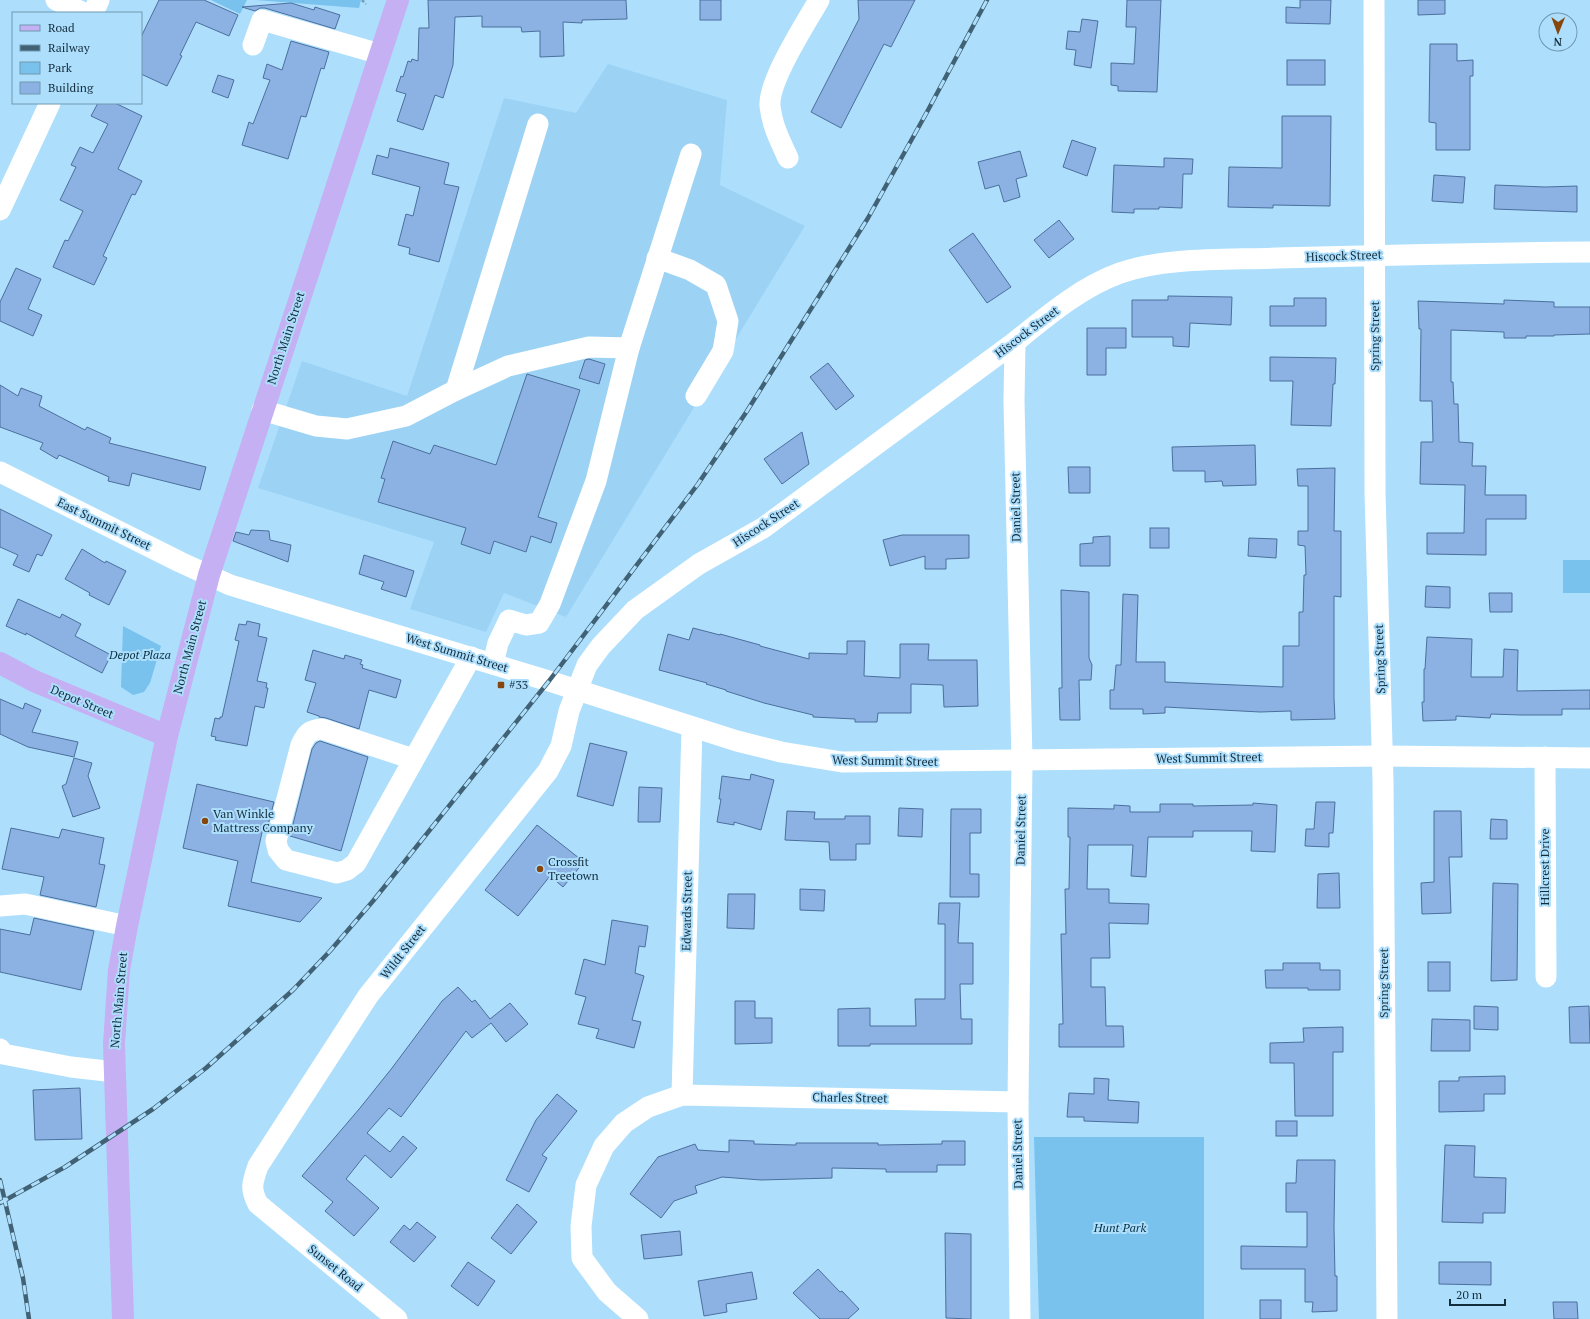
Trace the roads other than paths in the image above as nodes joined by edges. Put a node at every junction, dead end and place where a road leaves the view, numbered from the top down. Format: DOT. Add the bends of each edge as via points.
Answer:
graph roads {
  1 [pos="56,0"];
  2 [pos="99,0"];
  3 [pos="398,0"];
  4 [pos="819,0"];
  5 [pos="1374,0"];
  6 [pos="82,12"];
  7 [pos="93,12"];
  8 [pos="253,45"];
  9 [pos="380,54"];
  10 [pos="50,104"];
  11 [pos="538,124"];
  12 [pos="691,154"];
  13 [pos="788,158"];
  14 [pos="0,210"];
  15 [pos="1590,252"];
  16 [pos="1375,255"];
  17 [pos="657,258"];
  18 [pos="1015,342"];
  19 [pos="628,348"];
  20 [pos="456,390"];
  21 [pos="696,396"];
  22 [pos="262,410"];
  23 [pos="0,472"];
  24 [pos="209,575"];
  25 [pos="471,657"];
  26 [pos="0,663"];
  27 [pos="493,664"];
  28 [pos="577,690"];
  29 [pos="692,727"];
  30 [pos="167,736"];
  31 [pos="1383,756"];
  32 [pos="1545,758"];
  33 [pos="1590,758"];
  34 [pos="413,759"];
  35 [pos="1022,761"];
  36 [pos="0,906"];
  37 [pos="127,926"];
  38 [pos="1546,977"];
  39 [pos="0,1049"];
  40 [pos="115,1072"];
  41 [pos="682,1095"];
  42 [pos="1018,1102"];
  43 [pos="272,1216"];
  44 [pos="123,1319"];
  45 [pos="397,1319"];
  46 [pos="638,1319"];
  47 [pos="1020,1319"];
  48 [pos="1387,1319"];
  1 -- 6 [label="street"];
  2 -- 7 [label="street"];
  3 -- 9 [label="main road, North Main Street"];
  4 -- 13 [label="street" via="776,76 770,104 776,135"];
  5 -- 16 [label="street, Spring Street"];
  8 -- 9 [label="street" via="262,20"];
  9 -- 22 [label="main road, North Main Street"];
  10 -- 14 [label="street"];
  11 -- 20 [label="street"];
  12 -- 17 [label="street"];
  15 -- 16 [label="street, Hiscock Street"];
  16 -- 18 [label="street, Hiscock Street" via="1194,261 1149,266 1121,273 1092,286 1050,314"];
  16 -- 31 [label="street, Spring Street" via="1375,492"];
  17 -- 19 [label="street"];
  17 -- 21 [label="street" via="690,270 716,285 728,321 723,351"];
  18 -- 28 [label="street, Hiscock Street" via="763,528 699,564 635,610 587,665"];
  18 -- 35 [label="street, Daniel Street"];
  19 -- 20 [label="street" via="588,347 508,366"];
  19 -- 27 [label="street" via="596,481 550,604 539,623 526,625 509,620 498,643"];
  20 -- 22 [label="street" via="406,416 347,429 316,426"];
  22 -- 24 [label="main road, North Main Street"];
  23 -- 24 [label="street, East Summit Street"];
  24 -- 25 [label="street, West Summit Street" via="230,585"];
  24 -- 30 [label="main road, North Main Street"];
  25 -- 27 [label="street, West Summit Street"];
  25 -- 34 [label="street"];
  26 -- 30 [label="main road, Depot Street" via="34,681"];
  27 -- 28 [label="street, West Summit Street"];
  28 -- 29 [label="street, West Summit Street"];
  28 -- 43 [label="street, Wildt Street" via="561,746 548,772 368,996 258,1166 252,1181 252,1193 258,1204"];
  29 -- 35 [label="street, West Summit Street" via="781,752 842,762"];
  29 -- 41 [label="street, Edwards Street"];
  30 -- 37 [label="main road, North Main Street"];
  31 -- 32 [label="street, West Summit Street"];
  31 -- 35 [label="street, West Summit Street"];
  31 -- 48 [label="street, Spring Street"];
  32 -- 33 [label="street, West Summit Street"];
  32 -- 38 [label="street, Hillcrest Drive"];
  34 -- 34 [label="street" via="356,863 348,870 337,873 286,860 278,850 276,841 301,745 307,733 322,729"];
  35 -- 42 [label="street, Daniel Street"];
  36 -- 37 [label="street" via="25,904"];
  37 -- 40 [label="main road, North Main Street" via="119,970 114,1044"];
  39 -- 40 [label="street" via="3,1054 72,1068"];
  40 -- 44 [label="main road, North Main Street"];
  41 -- 42 [label="street, Charles Street"];
  41 -- 46 [label="street" via="648,1107 624,1123 604,1146 586,1185 581,1226 582,1258 608,1292"];
  42 -- 47 [label="street, Daniel Street"];
  43 -- 45 [label="street, Sunset Road"];
}
